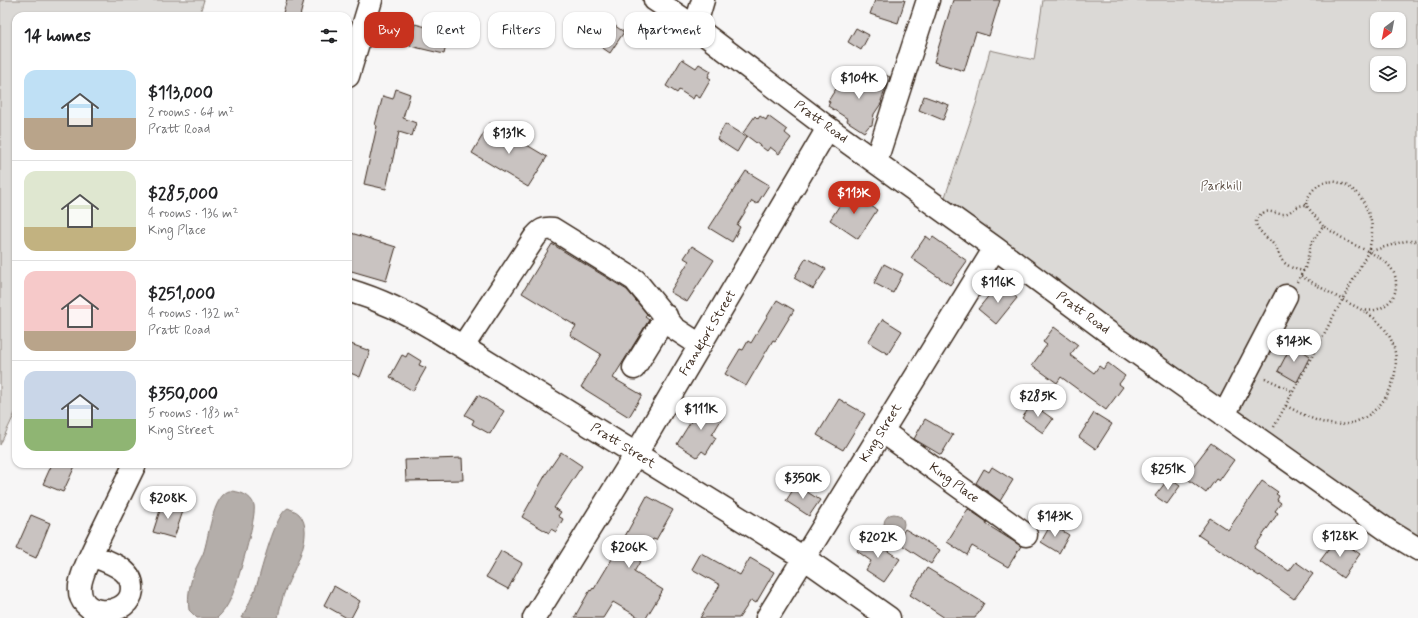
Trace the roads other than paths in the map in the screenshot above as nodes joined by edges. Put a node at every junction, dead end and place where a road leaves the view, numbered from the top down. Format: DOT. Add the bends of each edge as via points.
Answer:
graph roads {
  1 [pos="371,0"];
  2 [pos="655,0"];
  3 [pos="703,0"];
  4 [pos="928,0"];
  5 [pos="672,12"];
  6 [pos="699,12"];
  7 [pos="715,43"];
  8 [pos="352,63"];
  9 [pos="828,128"];
  10 [pos="876,161"];
  11 [pos="995,248"];
  12 [pos="352,291"];
  13 [pos="1286,296"];
  14 [pos="666,316"];
  15 [pos="700,345"];
  16 [pos="463,346"];
  17 [pos="634,368"];
  18 [pos="1224,415"];
  19 [pos="882,431"];
  20 [pos="636,454"];
  21 [pos="133,468"];
  22 [pos="1026,535"];
  23 [pos="1418,549"];
  24 [pos="91,555"];
  25 [pos="804,558"];
  26 [pos="534,618"];
  27 [pos="767,618"];
  28 [pos="889,618"];
  1 -- 8 [label="street"];
  2 -- 5 [label="street, Pratt Road"];
  3 -- 6 [label="street"];
  4 -- 10 [label="street"];
  7 -- 9 [label="street, Pratt Road"];
  9 -- 10 [label="street, Pratt Road"];
  9 -- 15 [label="street, Frankfort Street"];
  10 -- 11 [label="street, Pratt Road"];
  11 -- 18 [label="street, Pratt Road"];
  11 -- 19 [label="street, King Street"];
  12 -- 16 [label="street, Pratt Street" via="393,306"];
  13 -- 18 [label="street"];
  14 -- 15 [label="street" via="674,328"];
  14 -- 16 [label="street" via="635,280 552,229 546,228 535,236"];
  14 -- 17 [label="street"];
  15 -- 20 [label="street, Frankfort Street"];
  16 -- 20 [label="street, Pratt Street"];
  18 -- 23 [label="street, Pratt Road"];
  19 -- 22 [label="street, King Place"];
  19 -- 25 [label="street, King Street"];
  20 -- 25 [label="street, Pratt Street"];
  20 -- 26 [label="street, Frankfort Street"];
  21 -- 24 [label="street"];
  25 -- 27 [label="street, King Street"];
  25 -- 28 [label="street, Pratt Street"];
}
